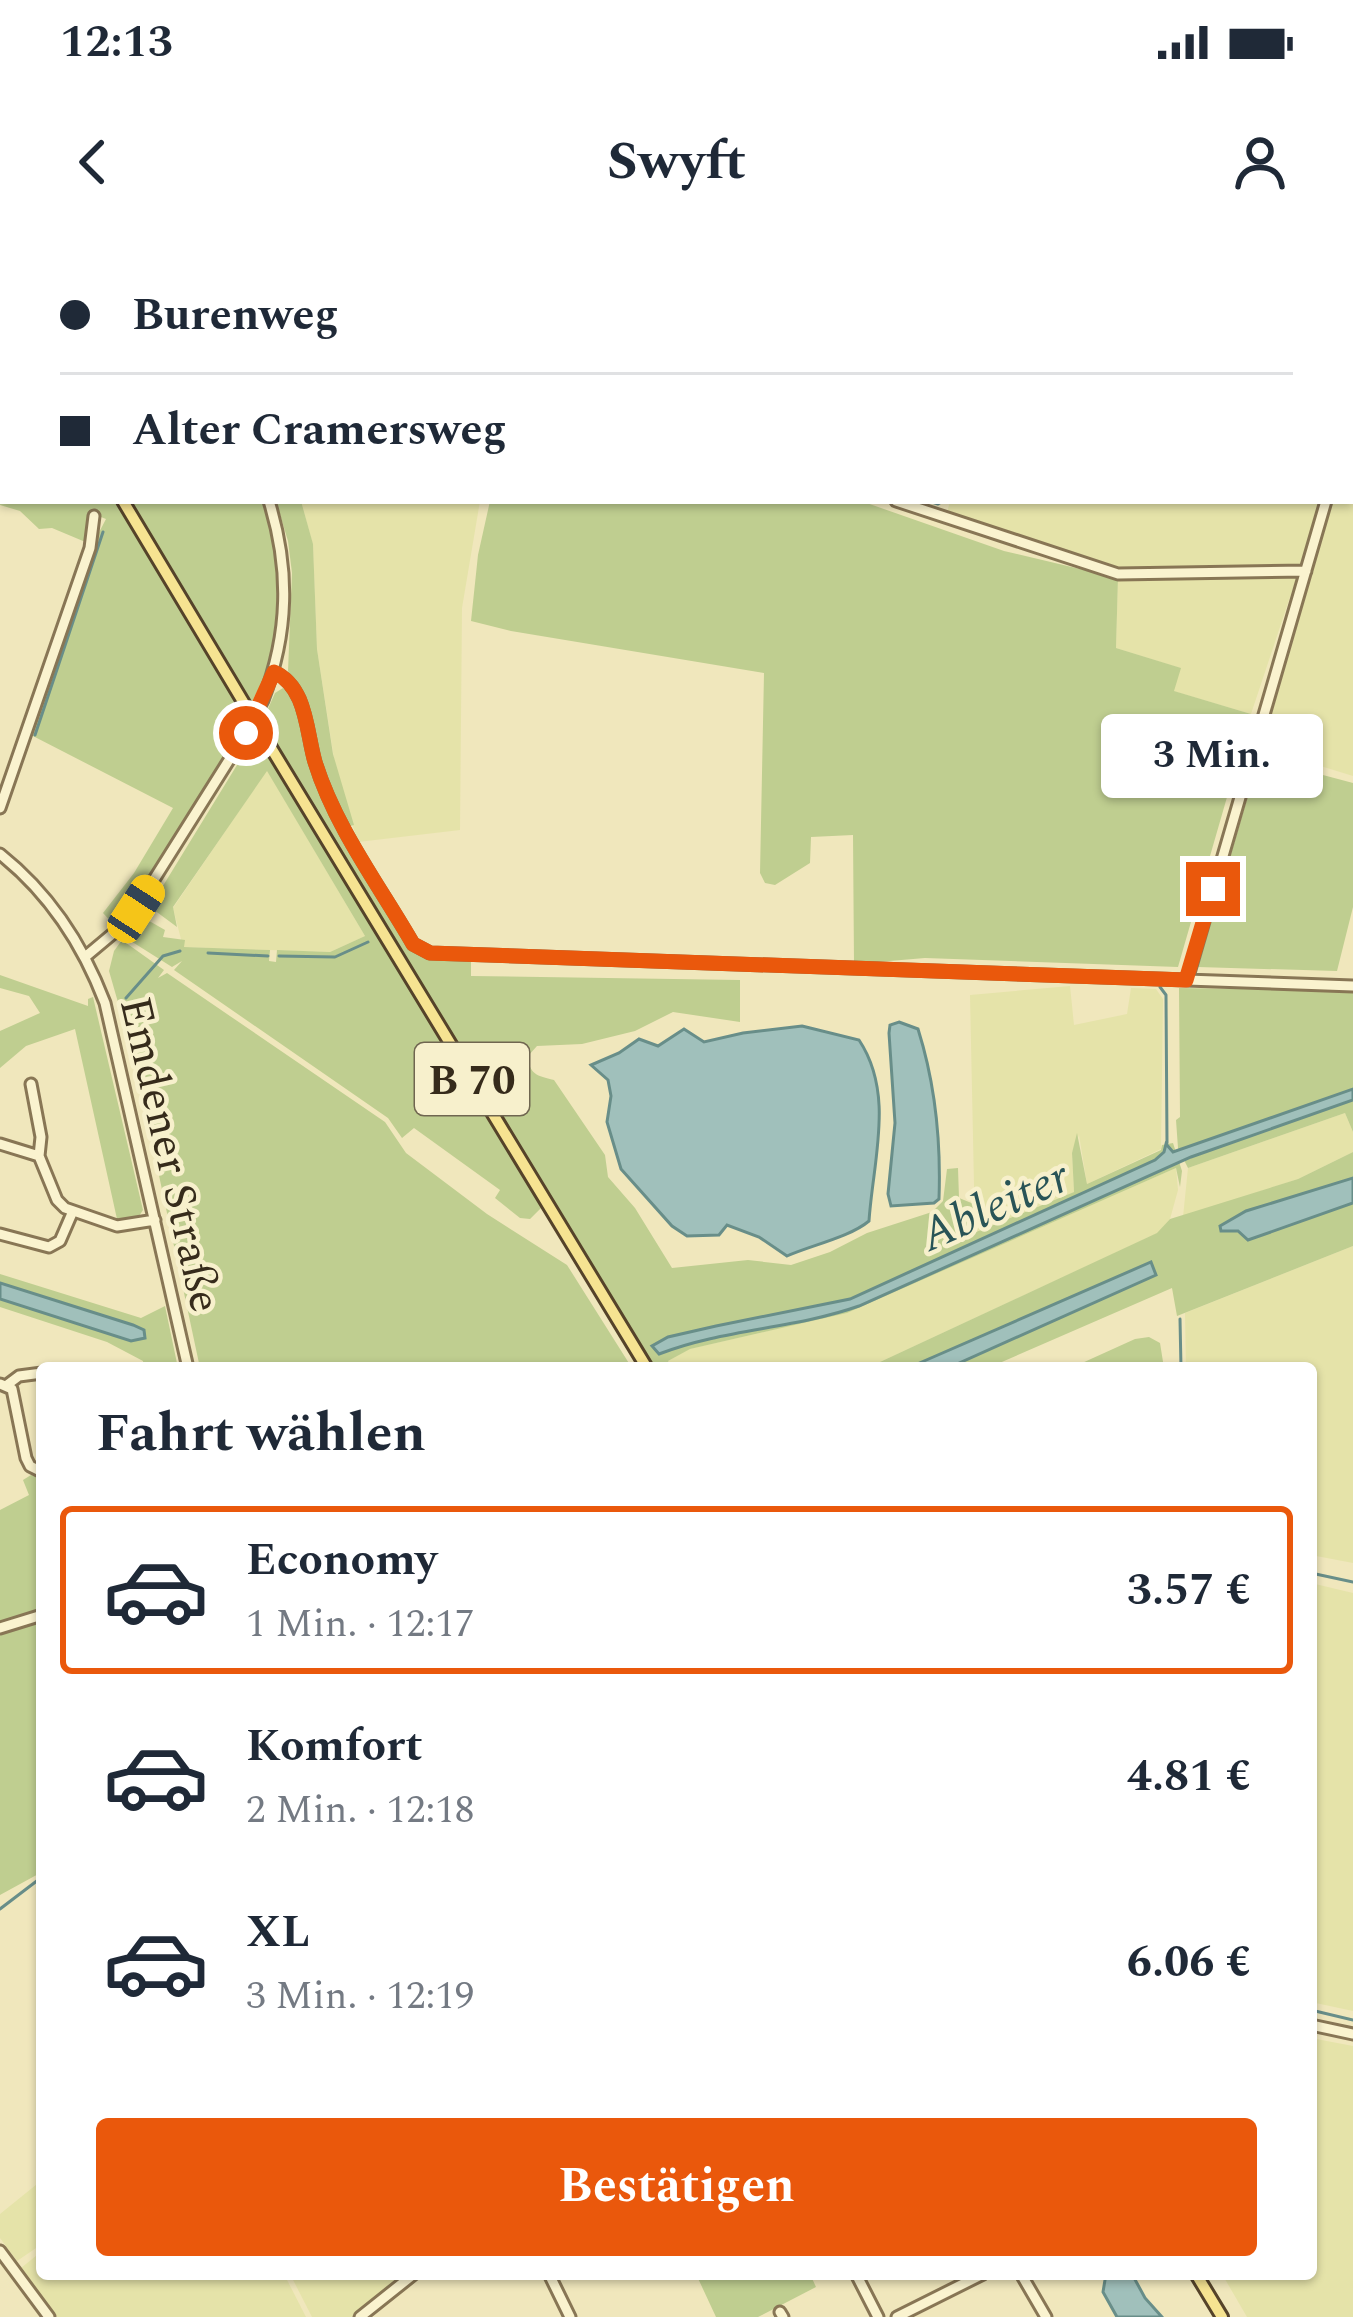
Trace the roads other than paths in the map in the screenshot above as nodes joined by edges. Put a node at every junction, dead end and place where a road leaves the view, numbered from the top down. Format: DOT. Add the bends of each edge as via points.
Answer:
graph roads {
  1 [pos="126,504"];
  2 [pos="269,504"];
  3 [pos="905,504"];
  4 [pos="1325,504"];
  5 [pos="94,516"];
  6 [pos="1306,571"];
  7 [pos="274,672"];
  8 [pos="248,710"];
  9 [pos="259,728"];
  10 [pos="0,808"];
  11 [pos="0,854"];
  12 [pos="85,956"];
  13 [pos="1186,980"];
  14 [pos="1353,986"];
  15 [pos="31,1084"];
  16 [pos="0,1144"];
  17 [pos="39,1156"];
  18 [pos="73,1211"];
  19 [pos="155,1220"];
  20 [pos="0,1234"];
  21 [pos="187,1362"];
  22 [pos="643,1362"];
  23 [pos="36,1374"];
  24 [pos="3,1384"];
  25 [pos="36,1469"];
  26 [pos="36,1617"];
  27 [pos="0,1628"];
  28 [pos="1317,2026"];
  29 [pos="1353,2034"];
  30 [pos="0,2251"];
  31 [pos="406,2280"];
  32 [pos="551,2280"];
  33 [pos="859,2280"];
  34 [pos="971,2280"];
  35 [pos="1024,2280"];
  36 [pos="1200,2280"];
  37 [pos="49,2317"];
  38 [pos="360,2317"];
  39 [pos="571,2317"];
  40 [pos="878,2317"];
  41 [pos="897,2317"];
  42 [pos="1046,2317"];
  43 [pos="1222,2317"];
  1 -- 8 [label="main road"];
  2 -- 7 [label="street" via="286,592"];
  3 -- 6 [label="street" via="1118,574"];
  4 -- 6 [label="street"];
  5 -- 10 [label="street"];
  6 -- 13 [label="street"];
  7 -- 12 [label="street, bridge" via="246,733 128,921"];
  7 -- 13 [label="street" via="299,698 328,801 413,944 430,953"];
  9 -- 22 [label="main road, B 70"];
  11 -- 12 [label="street, Emdener Straße" via="45,898"];
  12 -- 19 [label="street, Emdener Straße" via="117,1042"];
  13 -- 14 [label="street"];
  15 -- 17 [label="street"];
  16 -- 17 [label="street"];
  17 -- 18 [label="street" via="57,1200"];
  18 -- 19 [label="street" via="117,1226"];
  18 -- 20 [label="street" via="65,1234 49,1247"];
  19 -- 21 [label="street, Emdener Straße"];
  23 -- 24 [label="street"];
  24 -- 25 [label="street" via="14,1395 26,1458"];
  26 -- 27 [label="street"];
  28 -- 29 [label="street"];
  30 -- 37 [label="street"];
  31 -- 38 [label="street"];
  32 -- 39 [label="street"];
  33 -- 40 [label="street"];
  34 -- 41 [label="street"];
  35 -- 42 [label="street"];
  36 -- 43 [label="main road"];
}
